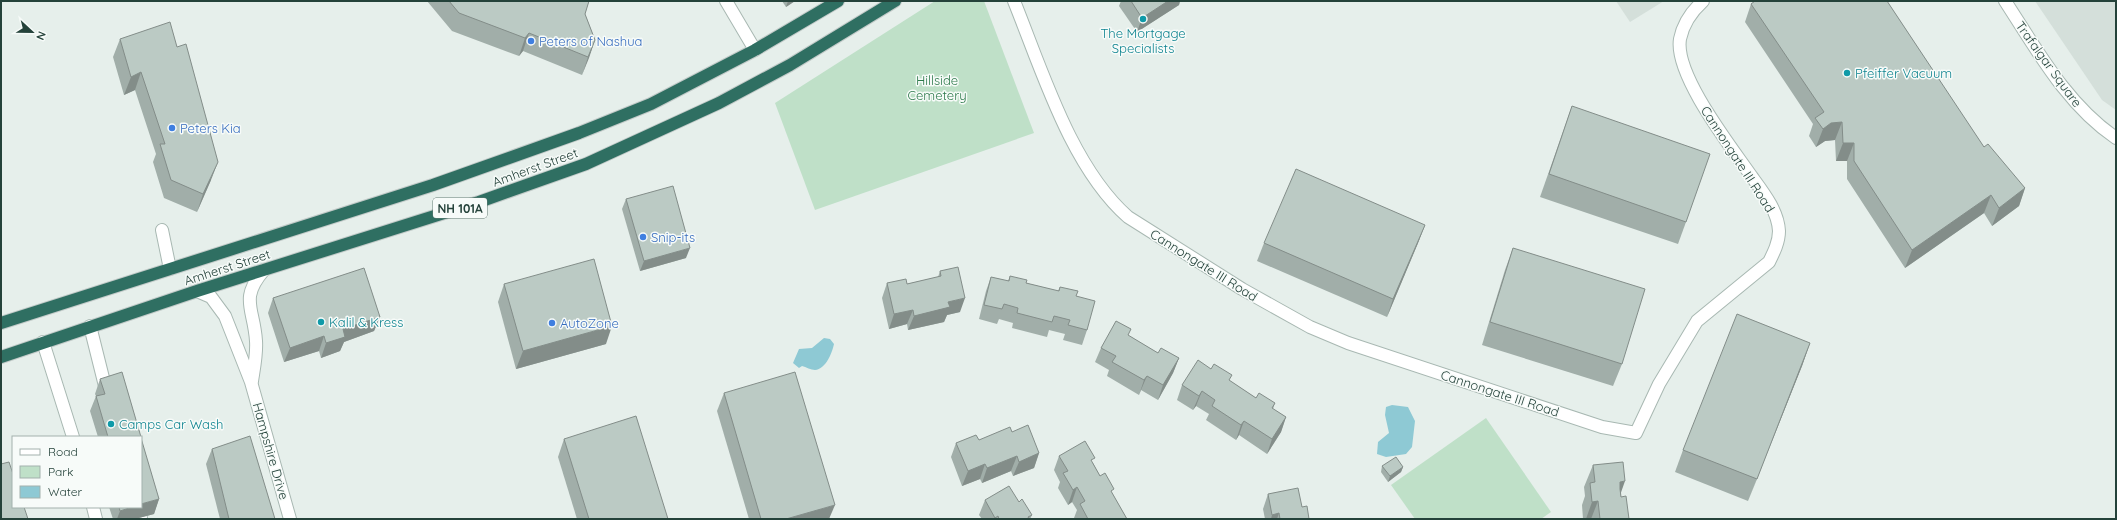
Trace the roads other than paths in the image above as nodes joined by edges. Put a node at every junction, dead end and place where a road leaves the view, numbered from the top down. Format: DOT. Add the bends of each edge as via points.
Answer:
graph roads {
  1 [pos="726,1"];
  2 [pos="838,1"];
  3 [pos="895,1"];
  4 [pos="1014,1"];
  5 [pos="1703,1"];
  6 [pos="2005,1"];
  7 [pos="755,50"];
  8 [pos="2116,138"];
  9 [pos="162,230"];
  10 [pos="170,269"];
  11 [pos="264,270"];
  12 [pos="197,291"];
  13 [pos="1,323"];
  14 [pos="90,326"];
  15 [pos="43,342"];
  16 [pos="1,357"];
  17 [pos="252,382"];
  18 [pos="106,390"];
  19 [pos="73,436"];
  20 [pos="93,508"];
  21 [pos="96,519"];
  22 [pos="290,519"];
  1 -- 7 [label="street"];
  2 -- 7 [label="highway, Amherst Street / NH 101A"];
  3 -- 11 [label="highway, Amherst Street / NH 101A" via="784,69 635,143 532,185"];
  4 -- 5 [label="street, Cannongate III Road" via="1072,142 1104,192 1128,217 1278,311 1348,343 1602,427 1636,433 1666,371 1697,321 1769,262 1776,249 1779,230 1772,208 1707,112 1686,71 1680,40 1685,22"];
  6 -- 8 [label="street, Trafalgar Square" via="2068,93 2097,124"];
  7 -- 10 [label="highway, Amherst Street / NH 101A" via="651,104 580,133 433,185"];
  9 -- 10 [label="street"];
  10 -- 13 [label="highway, Amherst Street / NH 101A"];
  11 -- 12 [label="highway, Amherst Street / NH 101A"];
  11 -- 17 [label="street, Hampshire Drive" via="253,283 249,298 256,342"];
  12 -- 14 [label="highway, Amherst Street / NH 101A"];
  12 -- 17 [label="street, Hampshire Drive" via="211,297 221,308"];
  14 -- 15 [label="highway, Amherst Street / NH 101A"];
  14 -- 18 [label="street"];
  15 -- 16 [label="highway, Amherst Street / NH 101A"];
  15 -- 19 [label="street"];
  17 -- 22 [label="street, Hampshire Drive"];
  20 -- 21 [label="street"];
}
